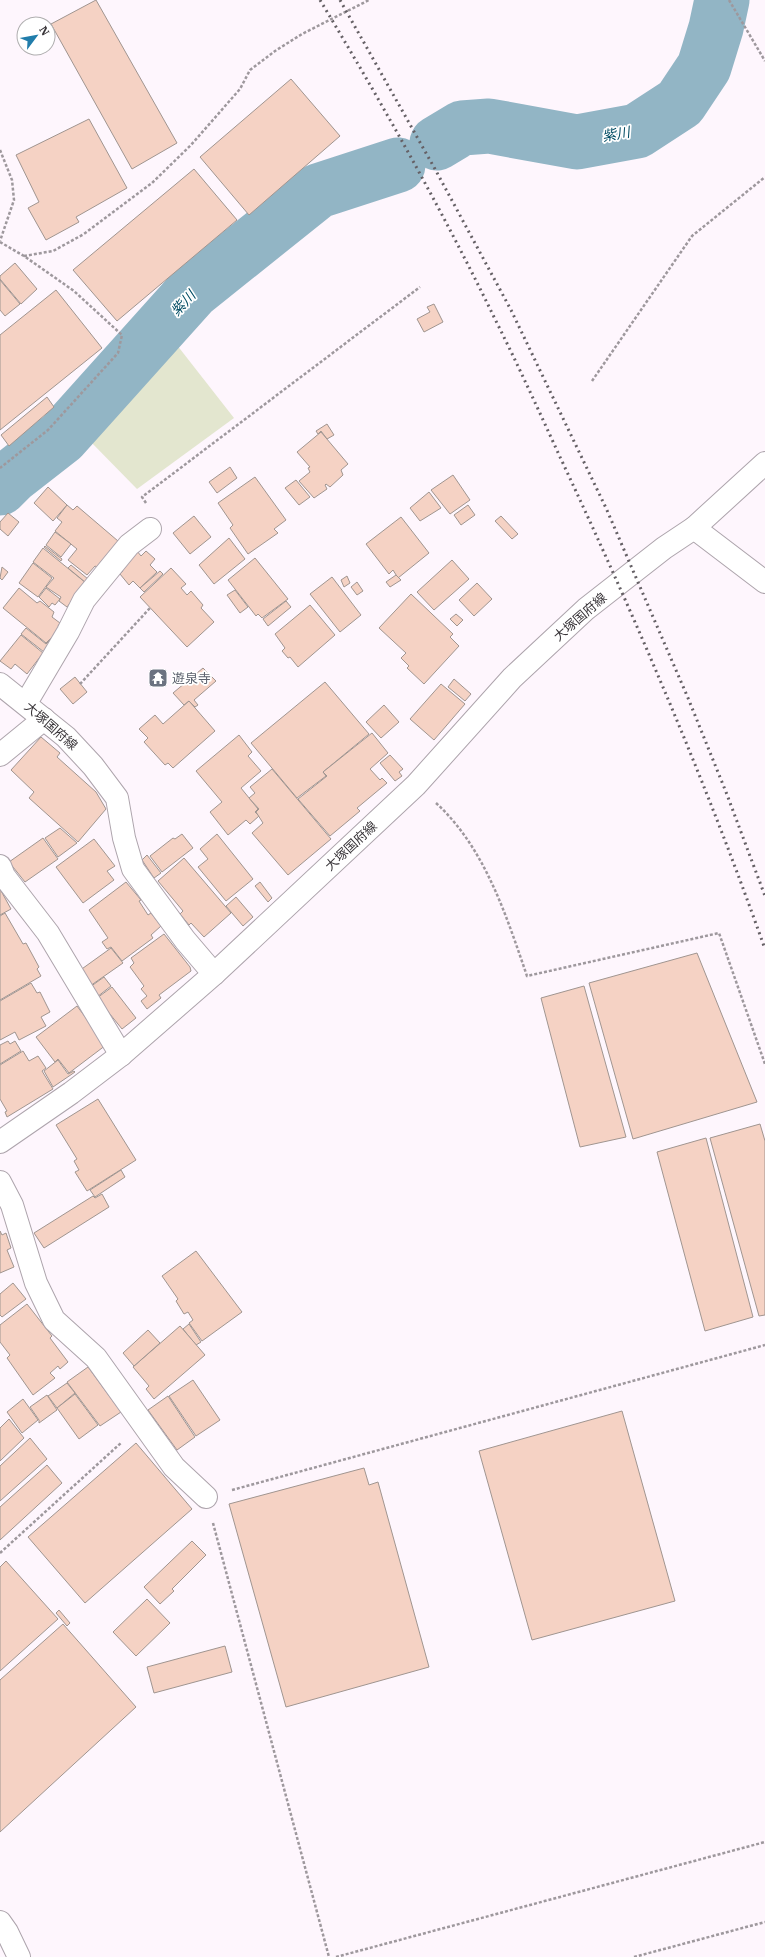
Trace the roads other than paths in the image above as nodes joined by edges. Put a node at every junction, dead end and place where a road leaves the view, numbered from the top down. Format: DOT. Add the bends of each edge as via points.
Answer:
graph roads {
  1 [pos="765,463"];
  2 [pos="694,528"];
  3 [pos="150,529"];
  4 [pos="765,582"];
  5 [pos="0,684"];
  6 [pos="26,703"];
  7 [pos="44,719"];
  8 [pos="0,755"];
  9 [pos="0,866"];
  10 [pos="214,974"];
  11 [pos="121,1055"];
  12 [pos="0,1142"];
  13 [pos="0,1182"];
  14 [pos="206,1497"];
  15 [pos="0,1922"];
  16 [pos="19,1957"];
  1 -- 2 [label="street, 大塚国府線"];
  2 -- 4 [label="street"];
  2 -- 10 [label="street, 大塚国府線" via="586,609 512,678 416,785"];
  3 -- 6 [label="street" via="129,545 84,600"];
  5 -- 6 [label="street, 大塚国府線"];
  6 -- 7 [label="street, 大塚国府線"];
  7 -- 8 [label="street"];
  7 -- 10 [label="street, 大塚国府線" via="66,736 117,798 133,869 185,940"];
  9 -- 11 [label="street" via="4,876 48,933"];
  10 -- 11 [label="street"];
  11 -- 12 [label="street"];
  13 -- 14 [label="street" via="12,1205 36,1283 54,1320 96,1358 174,1468"];
  15 -- 16 [label="street"];
}
